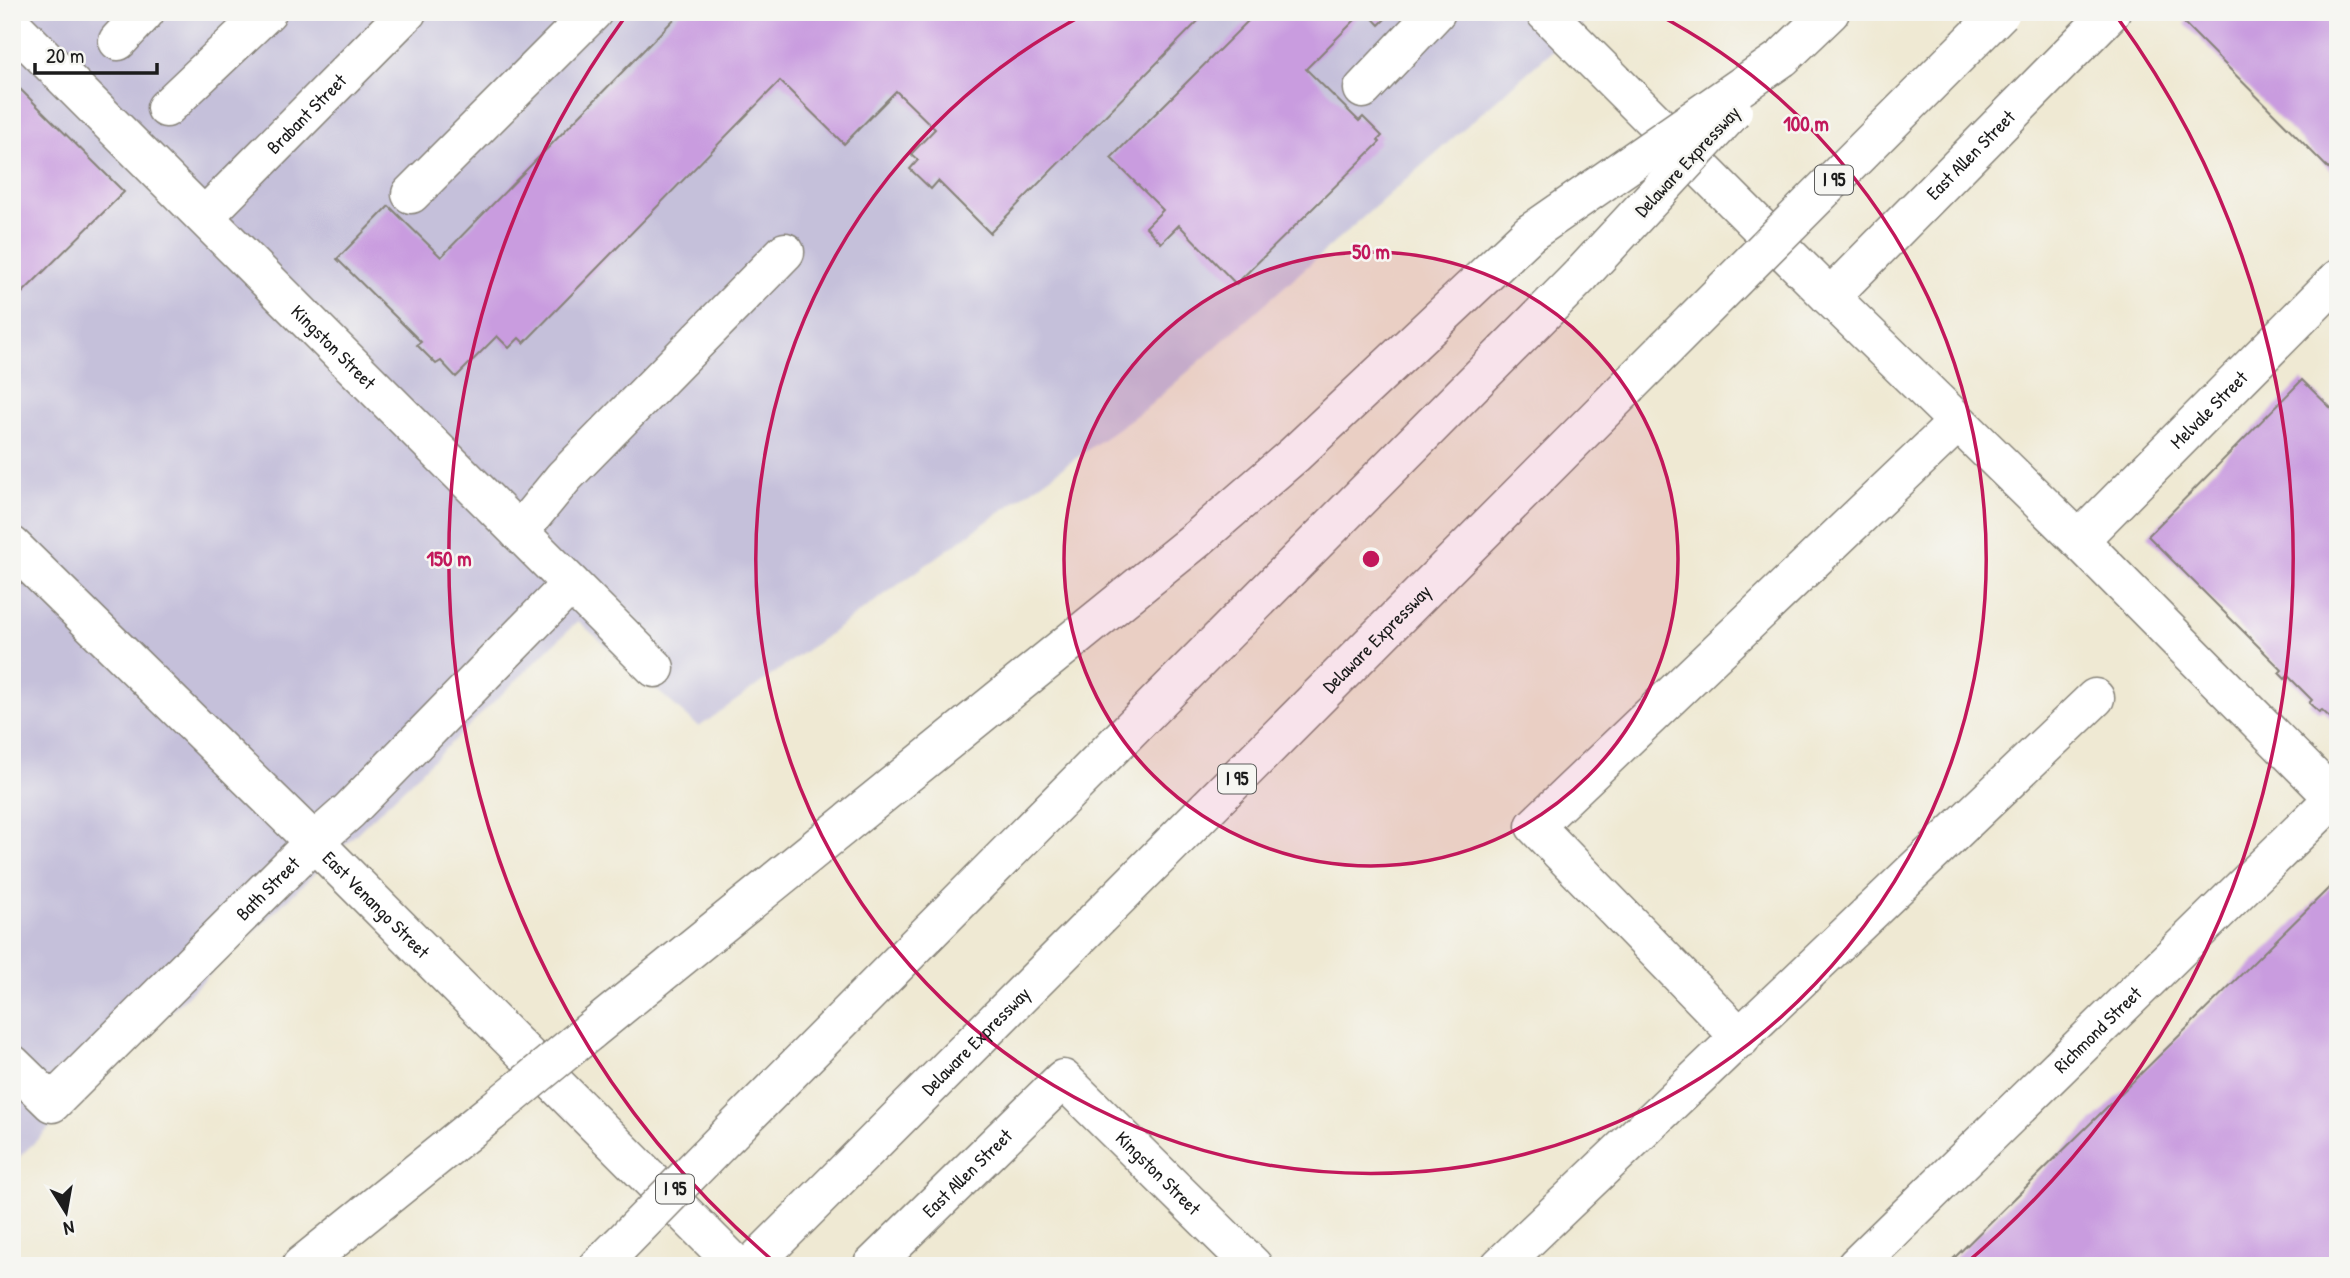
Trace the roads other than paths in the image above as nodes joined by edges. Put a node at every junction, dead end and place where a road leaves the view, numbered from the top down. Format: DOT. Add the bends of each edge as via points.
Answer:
graph roads {
  1 [pos="145,12"];
  2 [pos="267,12"];
  3 [pos="407,12"];
  4 [pos="593,12"];
  5 [pos="1436,12"];
  6 [pos="1545,12"];
  7 [pos="1830,12"];
  8 [pos="2001,12"];
  9 [pos="2110,12"];
  10 [pos="12,24"];
  11 [pos="118,41"];
  12 [pos="1782,58"];
  13 [pos="1363,89"];
  14 [pos="166,108"];
  15 [pos="411,194"];
  16 [pos="205,216"];
  17 [pos="785,252"];
  18 [pos="2338,279"];
  19 [pos="1830,298"];
  20 [pos="1958,422"];
  21 [pos="519,532"];
  22 [pos="2079,540"];
  23 [pos="12,546"];
  24 [pos="570,584"];
  25 [pos="655,668"];
  26 [pos="2095,698"];
  27 [pos="2336,798"];
  28 [pos="314,842"];
  29 [pos="1741,1038"];
  30 [pos="12,1064"];
  31 [pos="1063,1079"];
  32 [pos="610,1255"];
  33 [pos="302,1266"];
  34 [pos="737,1266"];
  35 [pos="751,1266"];
  36 [pos="872,1266"];
  37 [pos="1253,1266"];
  38 [pos="1500,1266"];
  39 [pos="1856,1266"];
  1 -- 11 [label="main road"];
  2 -- 14 [label="main road"];
  3 -- 16 [label="main road, Brabant Street"];
  4 -- 15 [label="main road"];
  5 -- 13 [label="main road"];
  6 -- 19 [label="main road"];
  7 -- 12 [label="main road, Delaware Expressway / I 95"];
  8 -- 35 [label="main road, Delaware Expressway / I 95, bridge"];
  9 -- 19 [label="main road, East Allen Street"];
  10 -- 16 [label="main road, Kingston Street"];
  12 -- 32 [label="main road, Delaware Expressway / I 95, bridge" via="1581,275"];
  12 -- 33 [label="main road, bridge" via="1530,233 1294,455 1197,539"];
  16 -- 21 [label="main road, Kingston Street"];
  17 -- 21 [label="main road" via="564,477"];
  18 -- 22 [label="main road, Melvale Street"];
  19 -- 20 [label="main road"];
  20 -- 22 [label="main road"];
  20 -- 29 [label="main road" via="1535,826"];
  21 -- 24 [label="main road, Kingston Street"];
  22 -- 27 [label="main road"];
  23 -- 28 [label="main road, East Venango Street"];
  24 -- 25 [label="main road, Kingston Street"];
  24 -- 28 [label="main road, Bath Street"];
  26 -- 29 [label="main road"];
  27 -- 39 [label="main road, Richmond Street"];
  28 -- 30 [label="main road, Bath Street" via="52,1103"];
  28 -- 34 [label="main road, East Venango Street"];
  29 -- 38 [label="main road"];
  31 -- 36 [label="main road, East Allen Street"];
  31 -- 37 [label="main road, Kingston Street"];
}
